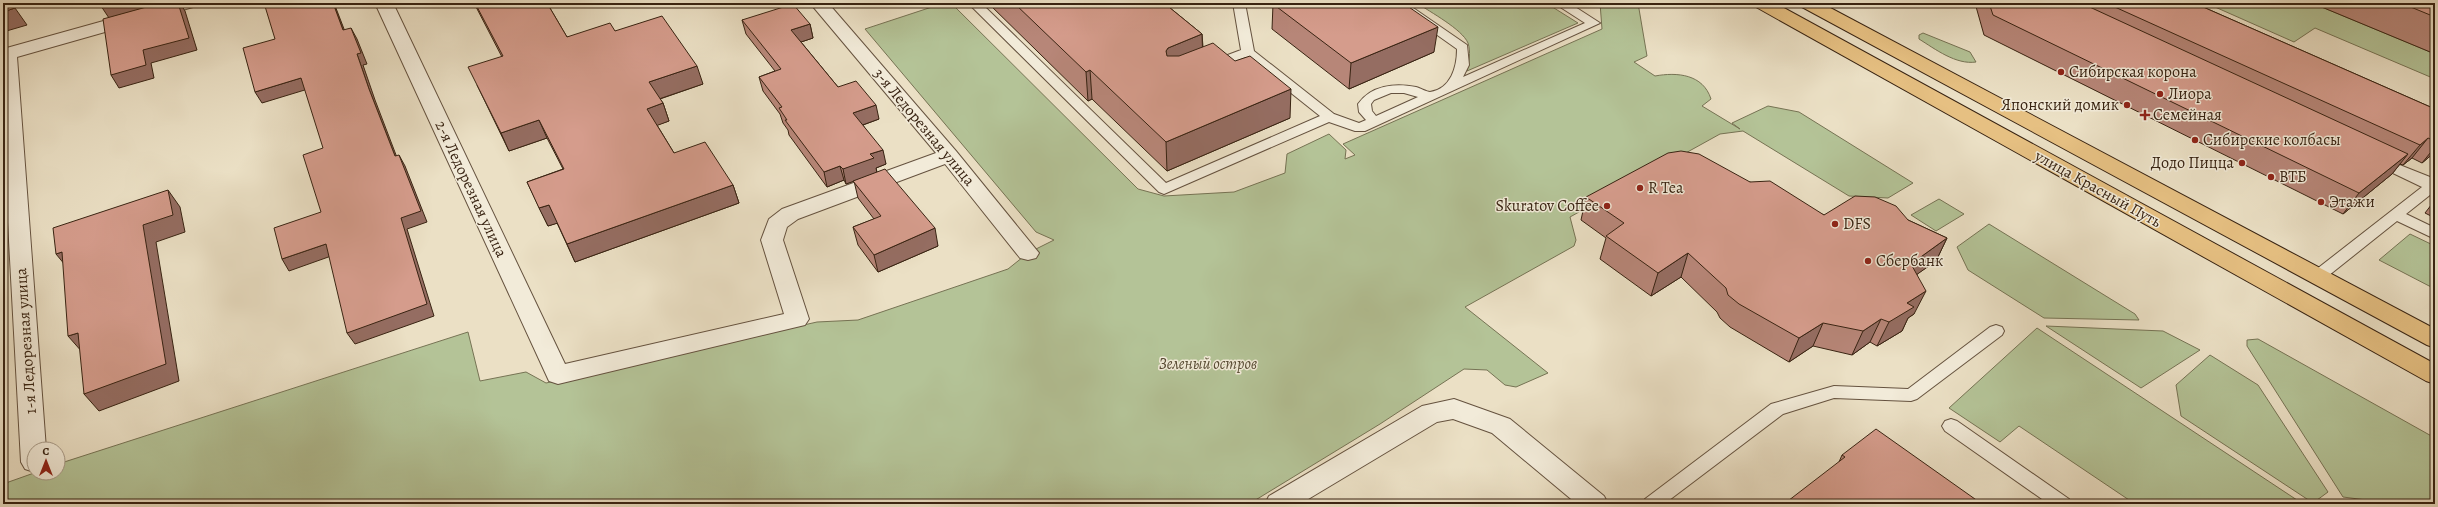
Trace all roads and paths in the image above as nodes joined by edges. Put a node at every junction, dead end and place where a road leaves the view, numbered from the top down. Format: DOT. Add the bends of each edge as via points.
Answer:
graph roads {
  1 [pos="186,3"];
  2 [pos="384,3"];
  3 [pos="819,3"];
  4 [pos="974,3"];
  5 [pos="1239,3"];
  6 [pos="1398,3"];
  7 [pos="1560,3"];
  8 [pos="1762,3"];
  9 [pos="1808,3"];
  10 [pos="1248,52"];
  11 [pos="6,54"];
  12 [pos="1204,69"];
  13 [pos="1452,86"];
  14 [pos="1429,97"];
  15 [pos="1329,117"];
  16 [pos="1374,121"];
  17 [pos="949,155"];
  18 [pos="2368,156"];
  19 [pos="2434,185"];
  20 [pos="2396,215"];
  21 [pos="2435,234"];
  22 [pos="1028,253"];
  23 [pos="2318,276"];
  24 [pos="1996,331"];
  25 [pos="2435,339"];
  26 [pos="2435,375"];
  27 [pos="1951,426"];
  28 [pos="32,441"];
  29 [pos="1278,504"];
  30 [pos="1595,504"];
  31 [pos="1651,504"];
  32 [pos="2063,504"];
  1 -- 11 [label="street"];
  2 -- 17 [label="street, 2-я Ледорезная улица" via="558,375 797,319 772,240 777,224 790,214"];
  3 -- 17 [label="street, 3-я Ледорезная улица"];
  4 -- 15 [label="lane" via="1164,189"];
  5 -- 10 [label="lane"];
  6 -- 13 [label="lane" via="1463,48 1463,64"];
  7 -- 13 [label="lane" via="1594,24"];
  8 -- 26 [label="main road, улица Красный Путь"];
  9 -- 23 [label="main road, улица Красный Путь"];
  10 -- 12 [label="lane"];
  10 -- 15 [label="lane"];
  11 -- 28 [label="street, 1-я Ледорезная улица"];
  13 -- 14 [label="lane"];
  14 -- 16 [label="lane"];
  14 -- 16 [label="lane" via="1402,88 1378,91 1370,96 1366,103 1366,111"];
  15 -- 16 [label="lane" via="1360,128"];
  17 -- 22 [label="street, 3-я Ледорезная улица"];
  18 -- 19 [label="lane"];
  19 -- 20 [label="lane"];
  20 -- 21 [label="lane"];
  20 -- 23 [label="lane"];
  23 -- 25 [label="main road, улица Красный Путь"];
  24 -- 31 [label="lane" via="1911,395 1834,392 1777,409"];
  27 -- 32 [label="lane"];
  29 -- 30 [label="street" via="1431,413 1454,409 1501,426"];
}
